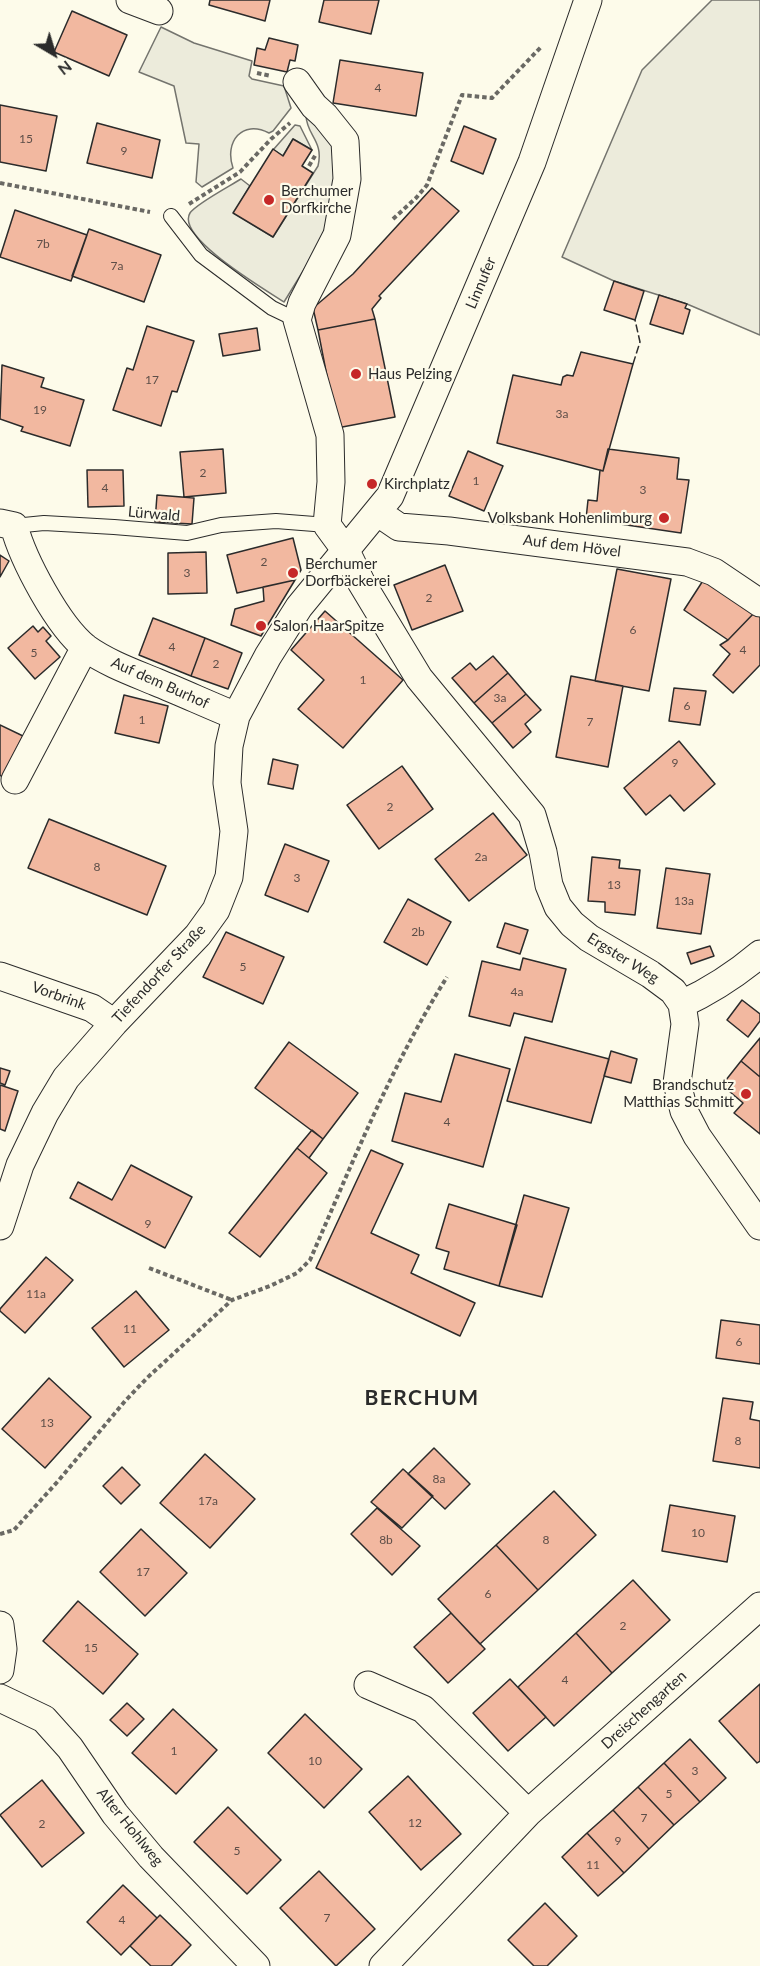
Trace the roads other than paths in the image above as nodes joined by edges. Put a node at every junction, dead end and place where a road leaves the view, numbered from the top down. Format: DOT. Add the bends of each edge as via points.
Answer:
graph roads {
  1 [pos="130,0"];
  2 [pos="588,0"];
  3 [pos="159,11"];
  4 [pos="297,82"];
  5 [pos="171,216"];
  6 [pos="297,320"];
  7 [pos="377,512"];
  8 [pos="7,525"];
  9 [pos="327,525"];
  10 [pos="346,551"];
  11 [pos="760,603"];
  12 [pos="85,647"];
  13 [pos="236,716"];
  14 [pos="15,780"];
  15 [pos="760,954"];
  16 [pos="0,976"];
  17 [pos="682,1004"];
  18 [pos="114,1023"];
  19 [pos="0,1226"];
  20 [pos="760,1226"];
  21 [pos="760,1606"];
  22 [pos="0,1625"];
  23 [pos="0,1670"];
  24 [pos="368,1685"];
  25 [pos="0,1698"];
  26 [pos="528,1814"];
  27 [pos="256,1966"];
  28 [pos="383,1966"];
  1 -- 3 [label="street"];
  2 -- 7 [label="street, Linnufer" via="532,162 402,470"];
  4 -- 6 [label="street" via="345,141 347,179 337,235"];
  5 -- 6 [label="lane" via="201,255 272,308"];
  6 -- 9 [label="street" via="330,435"];
  7 -- 10 [label="street, Linnufer"];
  7 -- 11 [label="street, Auf dem Hövel" via="399,527 687,562 714,572"];
  8 -- 9 [label="lane, Lürwald" via="114,526 187,533 221,525 276,521"];
  8 -- 12 [label="street, Auf dem Burhof" via="55,610"];
  9 -- 10 [label="street, Ergster Weg"];
  10 -- 13 [label="street, Tiefendorfer Straße" via="299,607"];
  10 -- 17 [label="street, Ergster Weg" via="419,678 532,815 558,907 589,938 650,974 673,991"];
  12 -- 13 [label="street, Auf dem Burhof" via="121,668"];
  12 -- 14 [label="street"];
  13 -- 18 [label="street, Tiefendorfer Straße" via="227,783 234,831 229,877 216,910 185,950"];
  15 -- 17 [label="street" via="714,989"];
  16 -- 18 [label="street, Vorbrink" via="69,998"];
  17 -- 20 [label="street" via="685,1024 677,1083 684,1111"];
  18 -- 19 [label="street, Tiefendorfer Straße" via="66,1078 45,1113 20,1165"];
  21 -- 26 [label="street, Dreischengarten"];
  22 -- 23 [label="street"];
  24 -- 26 [label="street" via="423,1709"];
  25 -- 27 [label="street, Alter Hohlweg" via="44,1719 151,1857"];
  26 -- 28 [label="street, Dreischengarten"];
}
